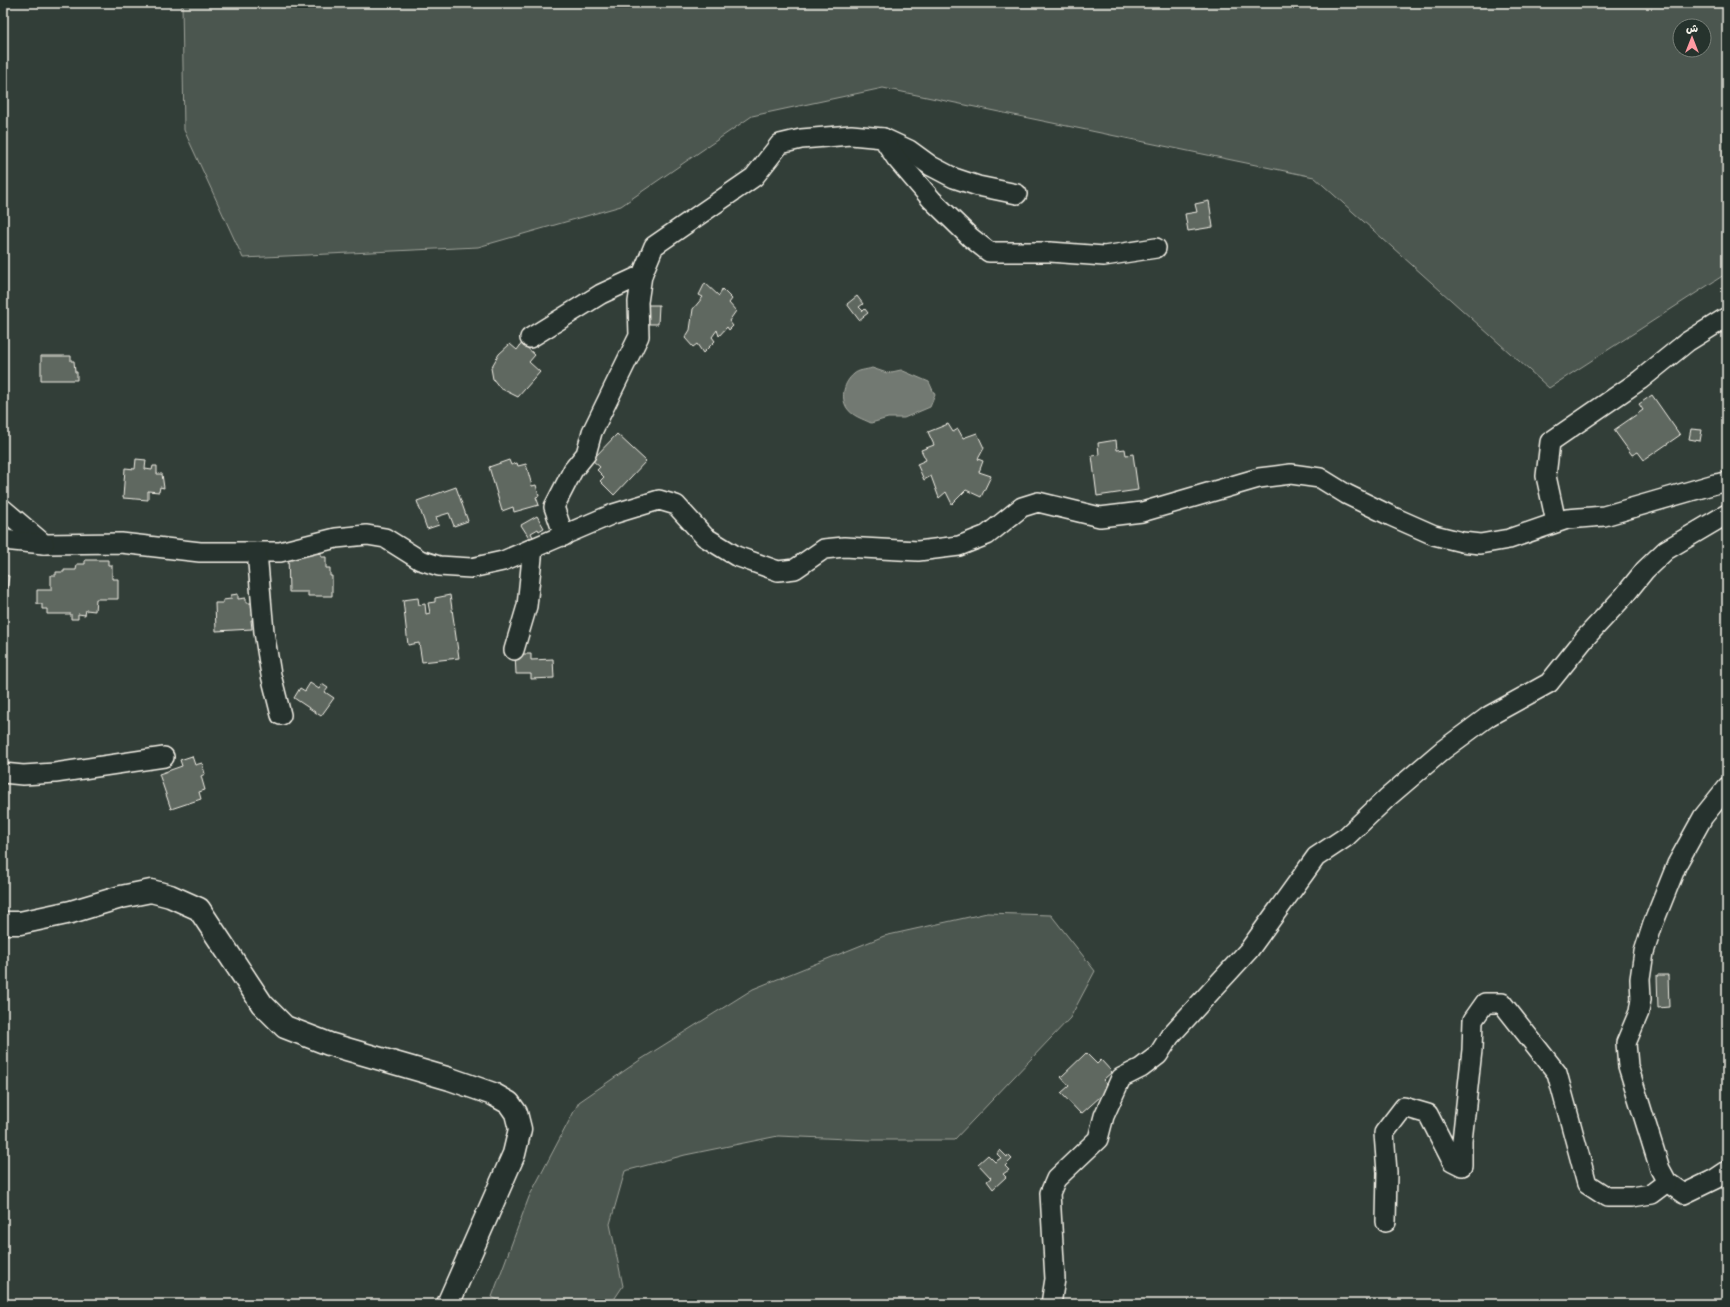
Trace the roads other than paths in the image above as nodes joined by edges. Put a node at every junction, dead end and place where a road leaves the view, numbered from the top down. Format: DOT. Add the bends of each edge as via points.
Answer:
graph roads {
  1 [pos="883,138"];
  2 [pos="1018,194"];
  3 [pos="1156,248"];
  4 [pos="642,275"];
  5 [pos="1727,318"];
  6 [pos="530,338"];
  7 [pos="1727,482"];
  8 [pos="3,509"];
  9 [pos="1727,514"];
  10 [pos="1556,522"];
  11 [pos="564,536"];
  12 [pos="3,540"];
  13 [pos="44,544"];
  14 [pos="534,548"];
  15 [pos="257,552"];
  16 [pos="514,650"];
  17 [pos="281,715"];
  18 [pos="164,756"];
  19 [pos="3,773"];
  20 [pos="1727,787"];
  21 [pos="3,923"];
  22 [pos="1727,1170"];
  23 [pos="1667,1182"];
  24 [pos="1386,1222"];
  25 [pos="448,1304"];
  26 [pos="1051,1304"];
  1 -- 2 [label="street" via="909,150 954,178"];
  1 -- 3 [label="street" via="896,158 932,200 990,252 1050,252 1104,256"];
  1 -- 4 [label="street" via="851,135 801,139 780,144 754,177 654,246"];
  4 -- 6 [label="street" via="601,294"];
  4 -- 11 [label="street" via="638,302 639,336 592,432 586,454 573,470 554,506"];
  5 -- 10 [label="street" via="1687,342 1640,380 1550,442 1546,476"];
  7 -- 10 [label="street" via="1604,516"];
  8 -- 13 [label="street"];
  9 -- 26 [label="street" via="1666,550 1586,637 1549,683 1489,716 1442,750 1346,837 1316,857 1249,950 1170,1036 1158,1055 1141,1068 1121,1078 1104,1116 1098,1139 1056,1179 1050,1193 1055,1279"];
  10 -- 11 [label="street" via="1508,540 1480,544 1462,542 1434,535 1391,516 1320,478 1291,474 1259,478 1135,513 1100,517 1038,502 1022,507 986,535 958,546 918,551 844,547 824,550 795,569 778,571 730,552 705,537 676,505 659,500 613,514"];
  11 -- 14 [label="street"];
  12 -- 13 [label="street"];
  13 -- 15 [label="street" via="121,543 200,552"];
  14 -- 15 [label="street" via="503,562 471,568 439,566 420,560 385,538 367,535 336,538 280,552"];
  14 -- 16 [label="street" via="527,606"];
  15 -- 17 [label="street" via="264,632"];
  18 -- 19 [label="street" via="55,773"];
  20 -- 23 [label="street" via="1703,817 1678,864 1653,924 1643,959 1639,1012 1626,1043 1632,1082 1660,1169"];
  21 -- 25 [label="main road" via="20,923 71,912 151,891 170,896 199,909 262,1004 285,1027 329,1044 450,1079 493,1094 509,1103 516,1113 520,1129 514,1154"];
  22 -- 23 [label="street" via="1715,1179 1684,1194"];
  23 -- 24 [label="street" via="1651,1194 1632,1197 1607,1197 1587,1184 1557,1072 1502,1003 1485,1003 1473,1020 1462,1166 1452,1162 1428,1114 1404,1107 1384,1133 1387,1172"];
}
